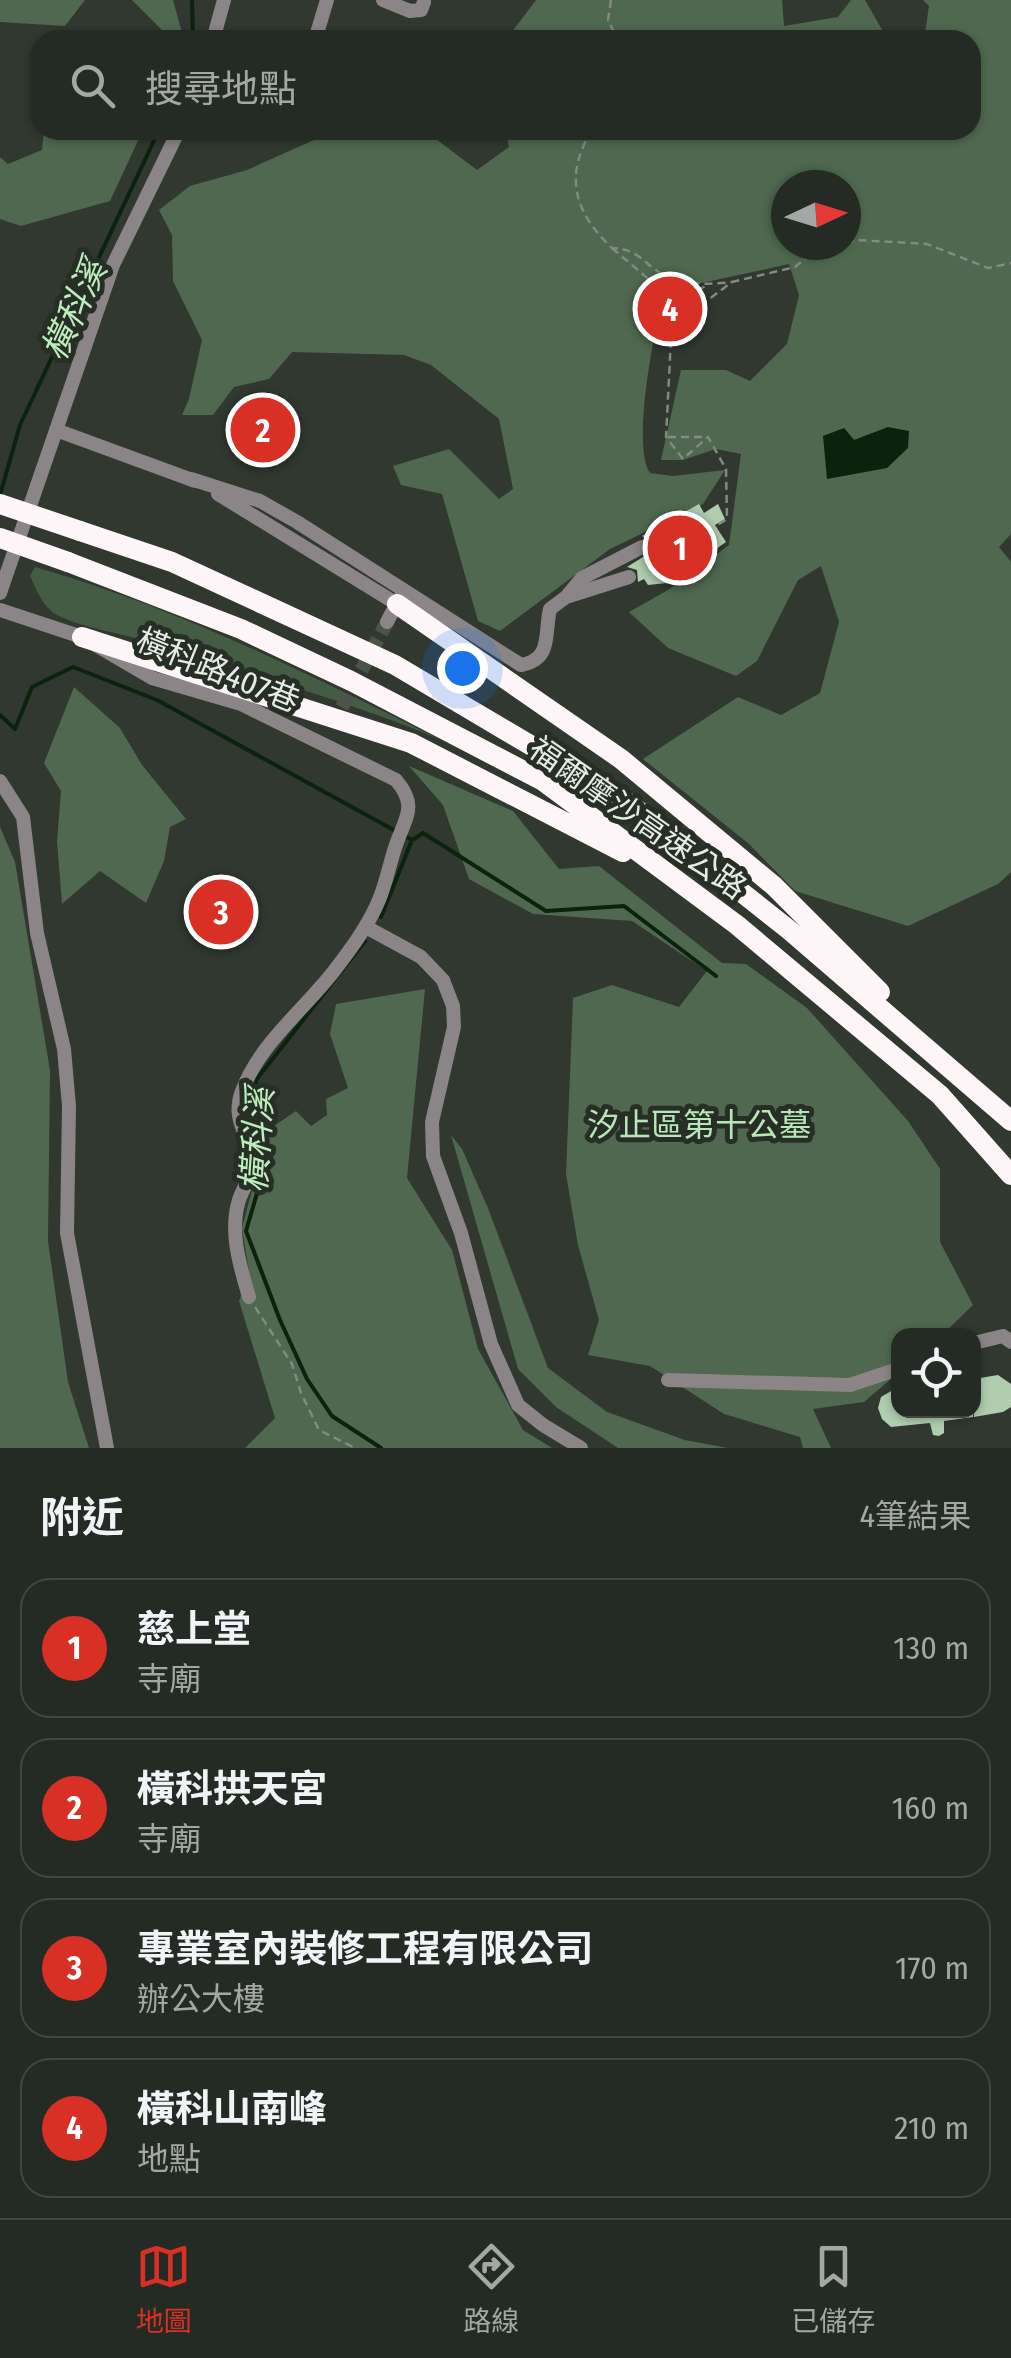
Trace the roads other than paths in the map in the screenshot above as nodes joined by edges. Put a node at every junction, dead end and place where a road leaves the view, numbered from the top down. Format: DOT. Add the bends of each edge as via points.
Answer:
graph roads {
  1 [pos="224,0"];
  2 [pos="327,0"];
  3 [pos="383,0"];
  4 [pos="424,2"];
  5 [pos="218,30"];
  6 [pos="319,30"];
  7 [pos="174,140"];
  8 [pos="56,430"];
  9 [pos="0,504"];
  10 [pos="0,538"];
  11 [pos="642,546"];
  12 [pos="629,577"];
  13 [pos="0,593"];
  14 [pos="566,597"];
  15 [pos="396,605"];
  16 [pos="0,610"];
  17 [pos="82,637"];
  18 [pos="332,726"];
  19 [pos="323,744"];
  20 [pos="0,781"];
  21 [pos="678,880"];
  22 [pos="366,927"];
  23 [pos="995,1106"];
  24 [pos="1011,1122"];
  25 [pos="1011,1175"];
  26 [pos="249,1297"];
  27 [pos="981,1342"];
  28 [pos="1011,1342"];
  29 [pos="891,1371"];
  30 [pos="668,1380"];
  31 [pos="107,1448"];
  32 [pos="581,1448"];
  1 -- 5 [label="street"];
  2 -- 6 [label="street"];
  3 -- 4 [label="street" via="415,12"];
  7 -- 8 [label="street" via="113,266"];
  8 -- 13 [label="street"];
  8 -- 15 [label="street" via="191,479"];
  9 -- 23 [label="highway, 福爾摩沙高速公路, bridge" via="172,562 395,665 630,804"];
  10 -- 21 [label="highway, 福爾摩沙高速公路, bridge" via="241,630 433,723 543,781"];
  11 -- 14 [label="street" via="582,578"];
  12 -- 14 [label="street"];
  14 -- 15 [label="street" via="550,609 542,655 521,666"];
  15 -- 23 [label="highway" via="621,759 712,832"];
  16 -- 17 [label="street, 橫科路407巷"];
  17 -- 19 [label="street, 橫科路407巷" via="152,678 231,700"];
  17 -- 21 [label="highway" via="411,743"];
  18 -- 19 [label="street"];
  19 -- 22 [label="street, 橫科路407巷" via="396,780 408,794 405,822"];
  20 -- 31 [label="street" via="22,817 37,933 64,1049 67,1233"];
  21 -- 25 [label="highway, 福爾摩沙高速公路" via="940,1096"];
  22 -- 26 [label="street" via="252,1068 240,1099 252,1169 235,1224"];
  22 -- 32 [label="street" via="421,958 444,980 454,1027 432,1122 432,1156 491,1344 518,1405"];
  23 -- 24 [label="highway, 福爾摩沙高速公路"];
  27 -- 28 [label="street" via="1003,1336"];
  29 -- 30 [label="street" via="850,1385"];
}
